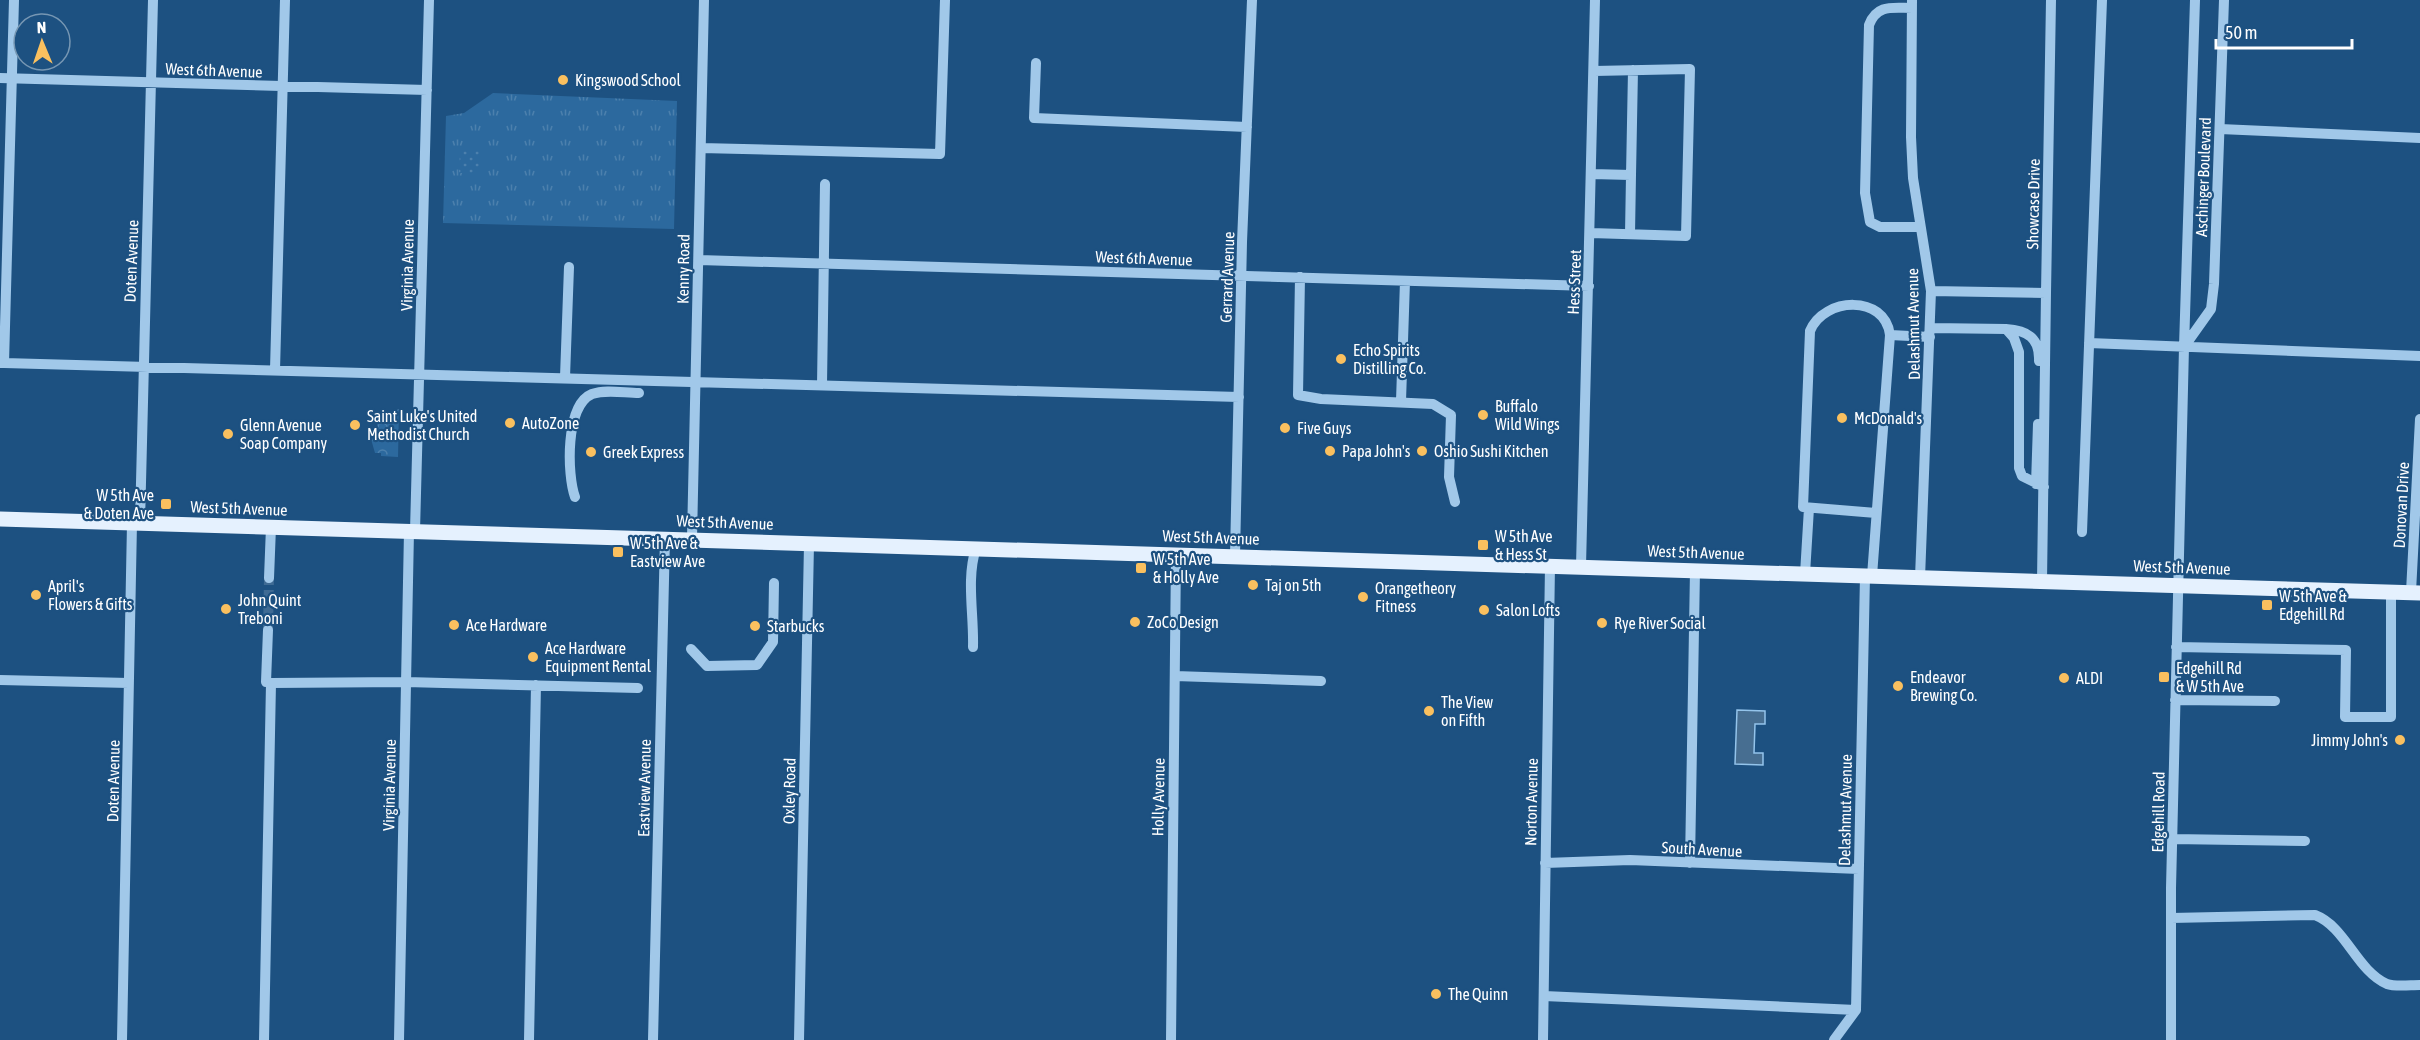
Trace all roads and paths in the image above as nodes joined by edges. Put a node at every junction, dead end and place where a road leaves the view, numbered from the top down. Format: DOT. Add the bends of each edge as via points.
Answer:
graph roads {
  1 [pos="14,0"];
  2 [pos="153,0"];
  3 [pos="285,0"];
  4 [pos="429,0"];
  5 [pos="704,0"];
  6 [pos="945,0"];
  7 [pos="1252,0"];
  8 [pos="1595,0"];
  9 [pos="2051,0"];
  10 [pos="2102,0"];
  11 [pos="2195,0"];
  12 [pos="2224,0"];
  13 [pos="1912,4"];
  14 [pos="1036,63"];
  15 [pos="1633,70"];
  16 [pos="1594,71"];
  17 [pos="0,78"];
  18 [pos="13,78"];
  19 [pos="151,83"];
  20 [pos="284,87"];
  21 [pos="427,90"];
  22 [pos="1247,127"];
  23 [pos="2220,129"];
  24 [pos="2420,138"];
  25 [pos="701,148"];
  26 [pos="1592,174"];
  27 [pos="1631,175"];
  28 [pos="825,184"];
  29 [pos="1920,227"];
  30 [pos="1591,233"];
  31 [pos="1630,234"];
  32 [pos="699,260"];
  33 [pos="824,264"];
  34 [pos="569,267"];
  35 [pos="1241,276"];
  36 [pos="1300,278"];
  37 [pos="1405,280"];
  38 [pos="1589,286"];
  39 [pos="1931,291"];
  40 [pos="2046,293"];
  41 [pos="2006,329"];
  42 [pos="1930,332"];
  43 [pos="1890,335"];
  44 [pos="2089,343"];
  45 [pos="2184,346"];
  46 [pos="2420,356"];
  47 [pos="2,363"];
  48 [pos="143,367"];
  49 [pos="275,370"];
  50 [pos="419,373"];
  51 [pos="565,377"];
  52 [pos="696,381"];
  53 [pos="822,385"];
  54 [pos="639,393"];
  55 [pos="1239,397"];
  56 [pos="1401,401"];
  57 [pos="2420,419"];
  58 [pos="2040,486"];
  59 [pos="575,497"];
  60 [pos="1455,502"];
  61 [pos="1809,508"];
  62 [pos="1876,513"];
  63 [pos="0,519"];
  64 [pos="136,523"];
  65 [pos="271,527"];
  66 [pos="412,531"];
  67 [pos="2082,532"];
  68 [pos="665,538"];
  69 [pos="692,538"];
  70 [pos="809,543"];
  71 [pos="976,548"];
  72 [pos="1176,554"];
  73 [pos="1235,555"];
  74 [pos="1550,565"];
  75 [pos="1581,566"];
  76 [pos="1695,570"];
  77 [pos="1805,574"];
  78 [pos="1869,576"];
  79 [pos="270,578"];
  80 [pos="1920,578"];
  81 [pos="2042,581"];
  82 [pos="774,583"];
  83 [pos="2177,584"];
  84 [pos="2391,592"];
  85 [pos="2416,592"];
  86 [pos="268,630"];
  87 [pos="973,647"];
  88 [pos="2176,647"];
  89 [pos="691,649"];
  90 [pos="1175,676"];
  91 [pos="0,680"];
  92 [pos="1321,681"];
  93 [pos="266,682"];
  94 [pos="406,682"];
  95 [pos="129,683"];
  96 [pos="536,685"];
  97 [pos="638,688"];
  98 [pos="2175,700"];
  99 [pos="2275,701"];
  100 [pos="2172,839"];
  101 [pos="2305,841"];
  102 [pos="1545,863"];
  103 [pos="1690,863"];
  104 [pos="1858,869"];
  105 [pos="2171,918"];
  106 [pos="2420,985"];
  107 [pos="1544,996"];
  108 [pos="1856,1010"];
  109 [pos="122,1040"];
  110 [pos="264,1040"];
  111 [pos="399,1040"];
  112 [pos="529,1040"];
  113 [pos="652,1040"];
  114 [pos="799,1040"];
  115 [pos="1171,1040"];
  116 [pos="1543,1040"];
  117 [pos="1834,1040"];
  118 [pos="2171,1040"];
  1 -- 18 [label="street"];
  2 -- 19 [label="street, Doten Avenue"];
  3 -- 20 [label="street"];
  4 -- 21 [label="street, Virginia Avenue"];
  5 -- 25 [label="street, Kenny Road"];
  6 -- 25 [label="street" via="940,154"];
  7 -- 22 [label="street, Gerrard Avenue"];
  8 -- 16 [label="street, Hess Street"];
  9 -- 40 [label="street, Showcase Drive"];
  10 -- 44 [label="street"];
  11 -- 45 [label="street, Aschinger Boulevard"];
  12 -- 23 [label="street, Aschinger Boulevard"];
  13 -- 29 [label="street, Delashmut Avenue" via="1911,137"];
  13 -- 29 [label="street" via="1881,9 1873,14 1869,25 1865,193 1870,222 1880,227"];
  14 -- 22 [label="street" via="1034,118"];
  15 -- 16 [label="street"];
  15 -- 27 [label="street"];
  15 -- 31 [label="street" via="1690,69 1686,236"];
  16 -- 26 [label="street, Hess Street"];
  17 -- 18 [label="street, West 6th Avenue"];
  18 -- 19 [label="street, West 6th Avenue"];
  18 -- 47 [label="street"];
  19 -- 20 [label="street, West 6th Avenue"];
  19 -- 48 [label="street, Doten Avenue"];
  20 -- 21 [label="street, West 6th Avenue"];
  20 -- 49 [label="street"];
  21 -- 50 [label="street, Virginia Avenue"];
  22 -- 35 [label="street, Gerrard Avenue"];
  23 -- 24 [label="street"];
  23 -- 45 [label="street, Aschinger Boulevard" via="2211,309"];
  25 -- 32 [label="street, Kenny Road"];
  26 -- 27 [label="street"];
  26 -- 30 [label="street, Hess Street"];
  27 -- 31 [label="street"];
  28 -- 33 [label="street"];
  29 -- 39 [label="street, Delashmut Avenue"];
  30 -- 31 [label="street"];
  30 -- 38 [label="street, Hess Street"];
  32 -- 33 [label="street, West 6th Avenue"];
  32 -- 52 [label="street, Kenny Road"];
  33 -- 35 [label="street, West 6th Avenue"];
  33 -- 53 [label="street"];
  34 -- 51 [label="street"];
  35 -- 36 [label="street, West 6th Avenue"];
  35 -- 55 [label="street, Gerrard Avenue"];
  36 -- 37 [label="street, West 6th Avenue"];
  36 -- 56 [label="street" via="1298,394 1321,399"];
  37 -- 38 [label="street, West 6th Avenue"];
  37 -- 56 [label="street"];
  38 -- 75 [label="street, Hess Street"];
  39 -- 40 [label="street"];
  39 -- 42 [label="street, Delashmut Avenue"];
  40 -- 58 [label="street, Showcase Drive"];
  41 -- 42 [label="street"];
  41 -- 58 [label="street" via="2019,352 2019,468 2022,476"];
  41 -- 58 [label="street" via="2030,335 2039,353"];
  42 -- 43 [label="street"];
  42 -- 80 [label="street, Delashmut Avenue"];
  43 -- 61 [label="street" via="1887,324 1863,304 1833,309 1817,320 1810,331 1803,507"];
  43 -- 62 [label="street, Delashmut Avenue"];
  44 -- 45 [label="street"];
  44 -- 67 [label="street"];
  45 -- 46 [label="street"];
  45 -- 83 [label="street, Aschinger Boulevard"];
  47 -- 48 [label="street"];
  48 -- 49 [label="street"];
  48 -- 64 [label="street, Doten Avenue"];
  49 -- 50 [label="street"];
  50 -- 51 [label="street"];
  50 -- 66 [label="street, Virginia Avenue"];
  51 -- 52 [label="street"];
  52 -- 53 [label="street"];
  52 -- 69 [label="street, Kenny Road"];
  53 -- 55 [label="street"];
  54 -- 59 [label="street" via="601,392 582,402 572,427 570,483"];
  55 -- 73 [label="street, Gerrard Avenue"];
  56 -- 60 [label="street" via="1433,404 1451,415 1449,477"];
  57 -- 85 [label="street, Donovan Drive"];
  58 -- 81 [label="street"];
  61 -- 62 [label="street"];
  61 -- 77 [label="street"];
  62 -- 78 [label="street, Delashmut Avenue"];
  63 -- 64 [label="main road, West 5th Avenue"];
  64 -- 65 [label="main road, West 5th Avenue"];
  64 -- 95 [label="street, Doten Avenue"];
  65 -- 66 [label="main road, West 5th Avenue"];
  65 -- 79 [label="street"];
  66 -- 68 [label="main road, West 5th Avenue"];
  66 -- 94 [label="street, Virginia Avenue"];
  68 -- 69 [label="main road, West 5th Avenue"];
  68 -- 113 [label="street, Eastview Avenue"];
  69 -- 70 [label="main road, West 5th Avenue"];
  70 -- 71 [label="main road, West 5th Avenue"];
  70 -- 114 [label="street, Oxley Road"];
  71 -- 72 [label="main road, West 5th Avenue"];
  71 -- 87 [label="street" via="969,569"];
  72 -- 73 [label="main road, West 5th Avenue"];
  72 -- 90 [label="street, Holly Avenue"];
  73 -- 74 [label="main road, West 5th Avenue"];
  74 -- 75 [label="main road, West 5th Avenue"];
  74 -- 102 [label="street, Norton Avenue"];
  75 -- 76 [label="main road, West 5th Avenue"];
  76 -- 77 [label="main road, West 5th Avenue"];
  76 -- 103 [label="street"];
  77 -- 78 [label="main road, West 5th Avenue"];
  78 -- 80 [label="main road, West 5th Avenue"];
  78 -- 104 [label="street, Delashmut Avenue"];
  80 -- 81 [label="main road, West 5th Avenue"];
  81 -- 83 [label="main road, West 5th Avenue"];
  82 -- 89 [label="street" via="773,642 757,665 707,666"];
  83 -- 84 [label="main road, West 5th Avenue"];
  83 -- 88 [label="street, Edgehill Road"];
  84 -- 85 [label="main road, West 5th Avenue"];
  84 -- 88 [label="street" via="2391,717 2345,717 2346,650"];
  86 -- 93 [label="street"];
  88 -- 98 [label="street, Edgehill Road"];
  90 -- 92 [label="street"];
  90 -- 115 [label="street, Holly Avenue"];
  91 -- 95 [label="street"];
  94 -- 96 [label="street"];
  94 -- 110 [label="street" via="271,683"];
  94 -- 111 [label="street, Virginia Avenue"];
  95 -- 109 [label="street, Doten Avenue"];
  96 -- 97 [label="street"];
  96 -- 112 [label="street"];
  98 -- 99 [label="street"];
  98 -- 100 [label="street, Edgehill Road"];
  100 -- 101 [label="street"];
  100 -- 105 [label="street, Edgehill Road"];
  102 -- 103 [label="street, South Avenue"];
  102 -- 107 [label="street, Norton Avenue"];
  103 -- 104 [label="street, South Avenue"];
  104 -- 108 [label="street, Delashmut Avenue"];
  105 -- 106 [label="street" via="2315,915 2330,924 2372,974 2388,985"];
  105 -- 118 [label="street, Edgehill Road"];
  107 -- 108 [label="street"];
  107 -- 116 [label="street, Norton Avenue"];
  108 -- 117 [label="street"];
}
